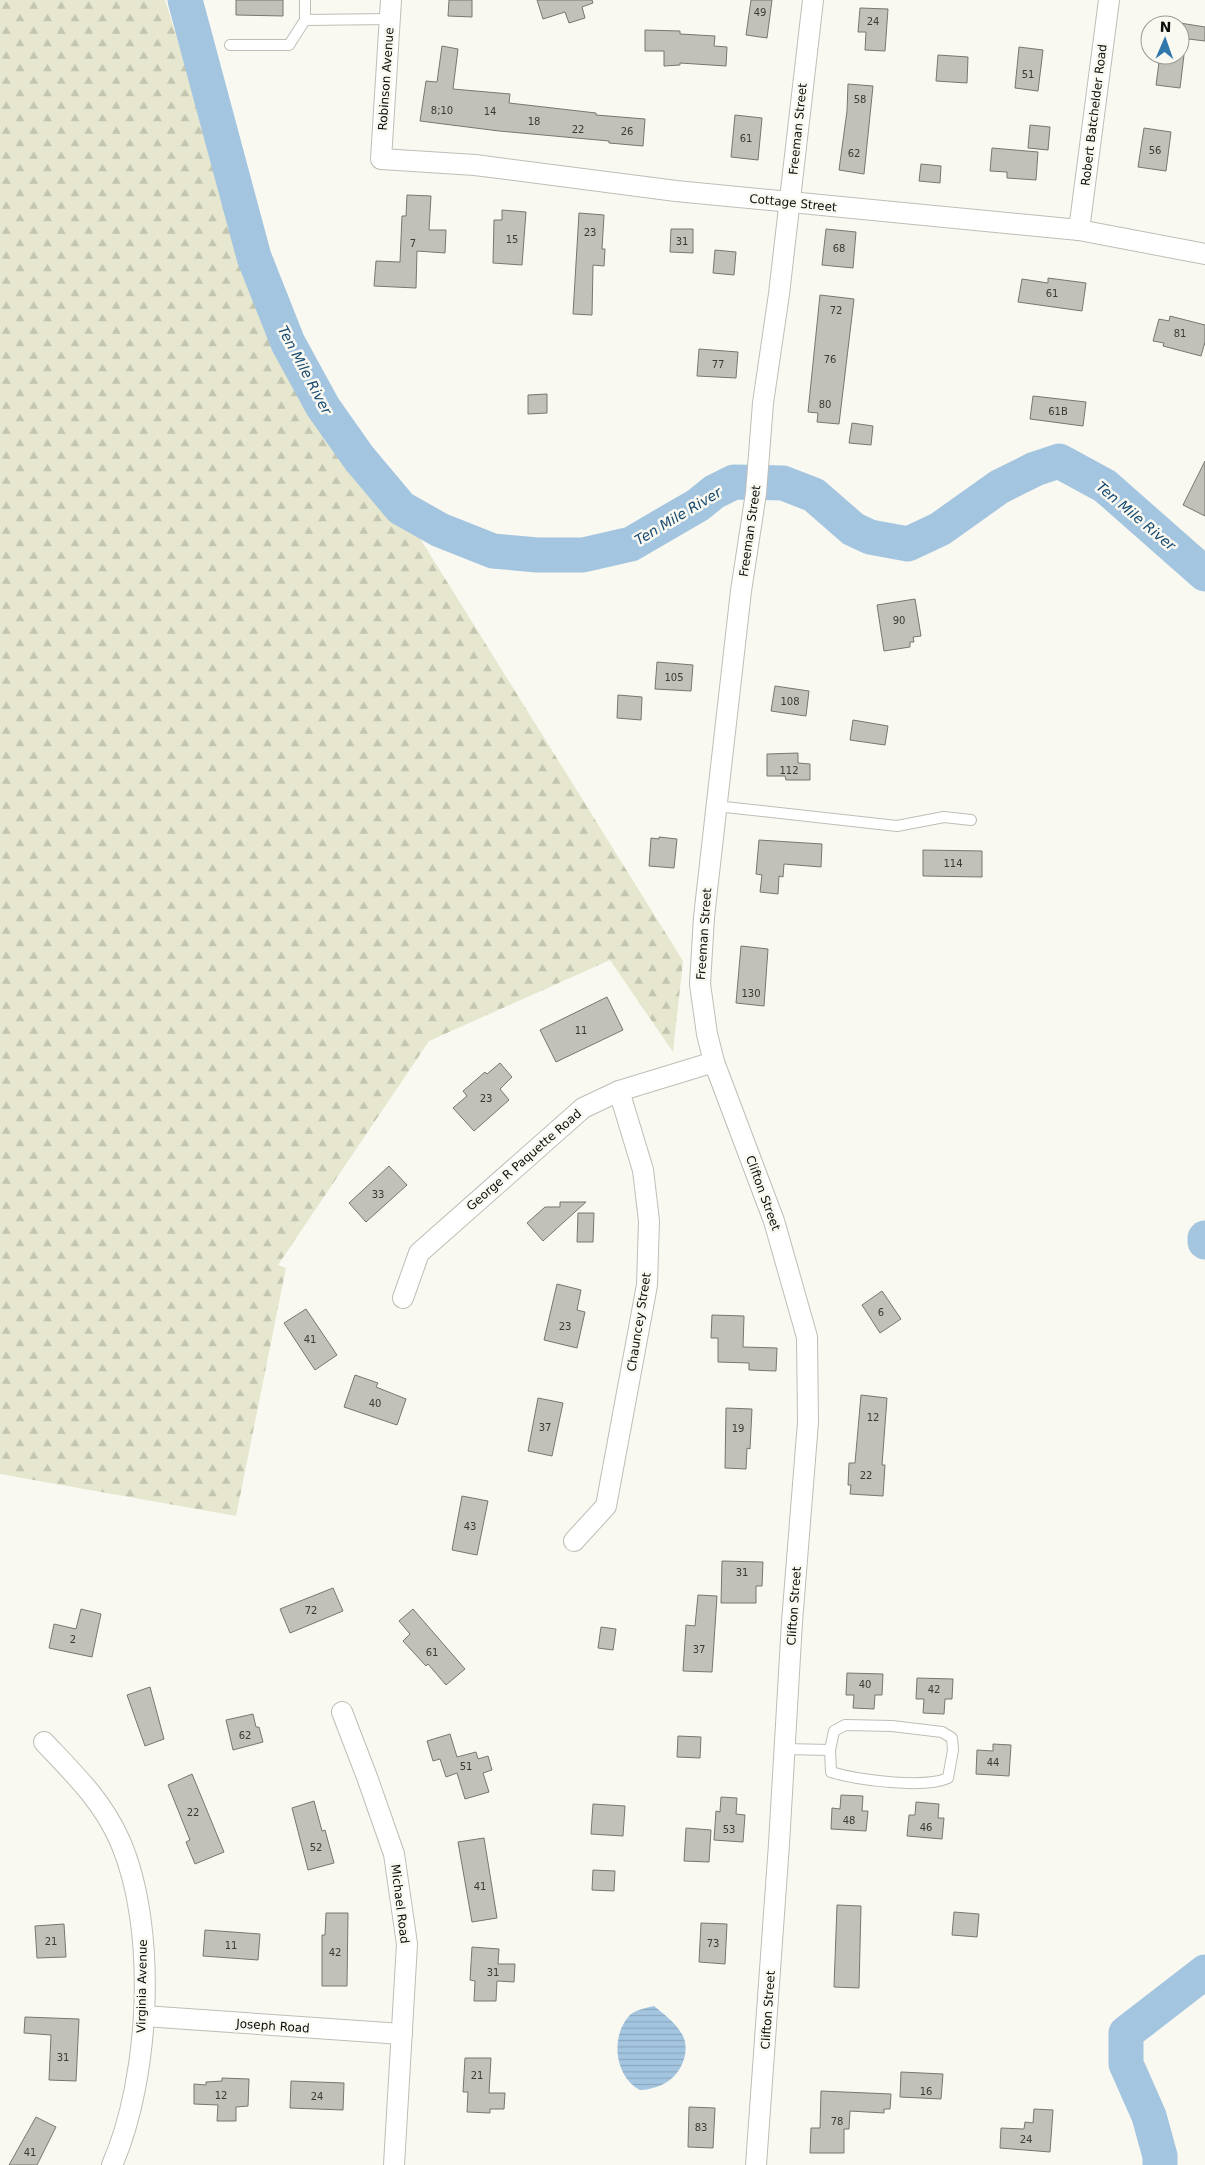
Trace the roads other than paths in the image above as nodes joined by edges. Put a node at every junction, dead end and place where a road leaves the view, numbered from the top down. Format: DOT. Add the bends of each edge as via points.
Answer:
graph roads {
  1 [pos="305,0"];
  2 [pos="813,0"];
  3 [pos="1109,0"];
  4 [pos="391,10"];
  5 [pos="305,20"];
  6 [pos="230,45"];
  7 [pos="381,159"];
  8 [pos="790,203"];
  9 [pos="1079,230"];
  10 [pos="1205,254"];
  11 [pos="716,806"];
  12 [pos="971,820"];
  13 [pos="714,1062"];
  14 [pos="619,1091"];
  15 [pos="403,1298"];
  16 [pos="574,1541"];
  17 [pos="342,1712"];
  18 [pos="44,1742"];
  19 [pos="785,1749"];
  20 [pos="830,1750"];
  21 [pos="144,2016"];
  22 [pos="402,2034"];
  23 [pos="112,2165"];
  24 [pos="394,2165"];
  25 [pos="756,2165"];
  1 -- 5 [label="lane"];
  2 -- 8 [label="street, Freeman Street"];
  3 -- 9 [label="street, Robert Batchelder Road"];
  4 -- 5 [label="lane"];
  4 -- 7 [label="street, Robinson Avenue"];
  5 -- 6 [label="lane" via="289,45"];
  7 -- 8 [label="street, Cottage Street" via="475,165 578,180"];
  8 -- 9 [label="street, Cottage Street"];
  8 -- 11 [label="street, Freeman Street"];
  9 -- 10 [label="street, Cottage Street"];
  11 -- 12 [label="lane" via="897,826 944,817"];
  11 -- 13 [label="street, Freeman Street" via="700,984"];
  13 -- 14 [label="street, George R Paquette Road"];
  13 -- 19 [label="street, Clifton Street" via="774,1221 807,1337 808,1422"];
  14 -- 15 [label="street, George R Paquette Road" via="583,1108 419,1252"];
  14 -- 16 [label="street, Chauncey Street" via="643,1170 649,1221 647,1285 606,1506"];
  17 -- 22 [label="street, Michael Road" via="394,1854 407,1944"];
  18 -- 21 [label="street, Virginia Avenue" via="94,1795 120,1841 136,1888 144,1942"];
  19 -- 20 [label="lane"];
  19 -- 25 [label="street, Clifton Street"];
  20 -- 20 [label="lane" via="834,1731 845,1725 942,1732 952,1738 953,1750 948,1778 926,1784 846,1777 831,1772"];
  21 -- 22 [label="street, Joseph Road"];
  21 -- 23 [label="street, Virginia Avenue" via="130,2113"];
  22 -- 24 [label="street, Michael Road"];
}
